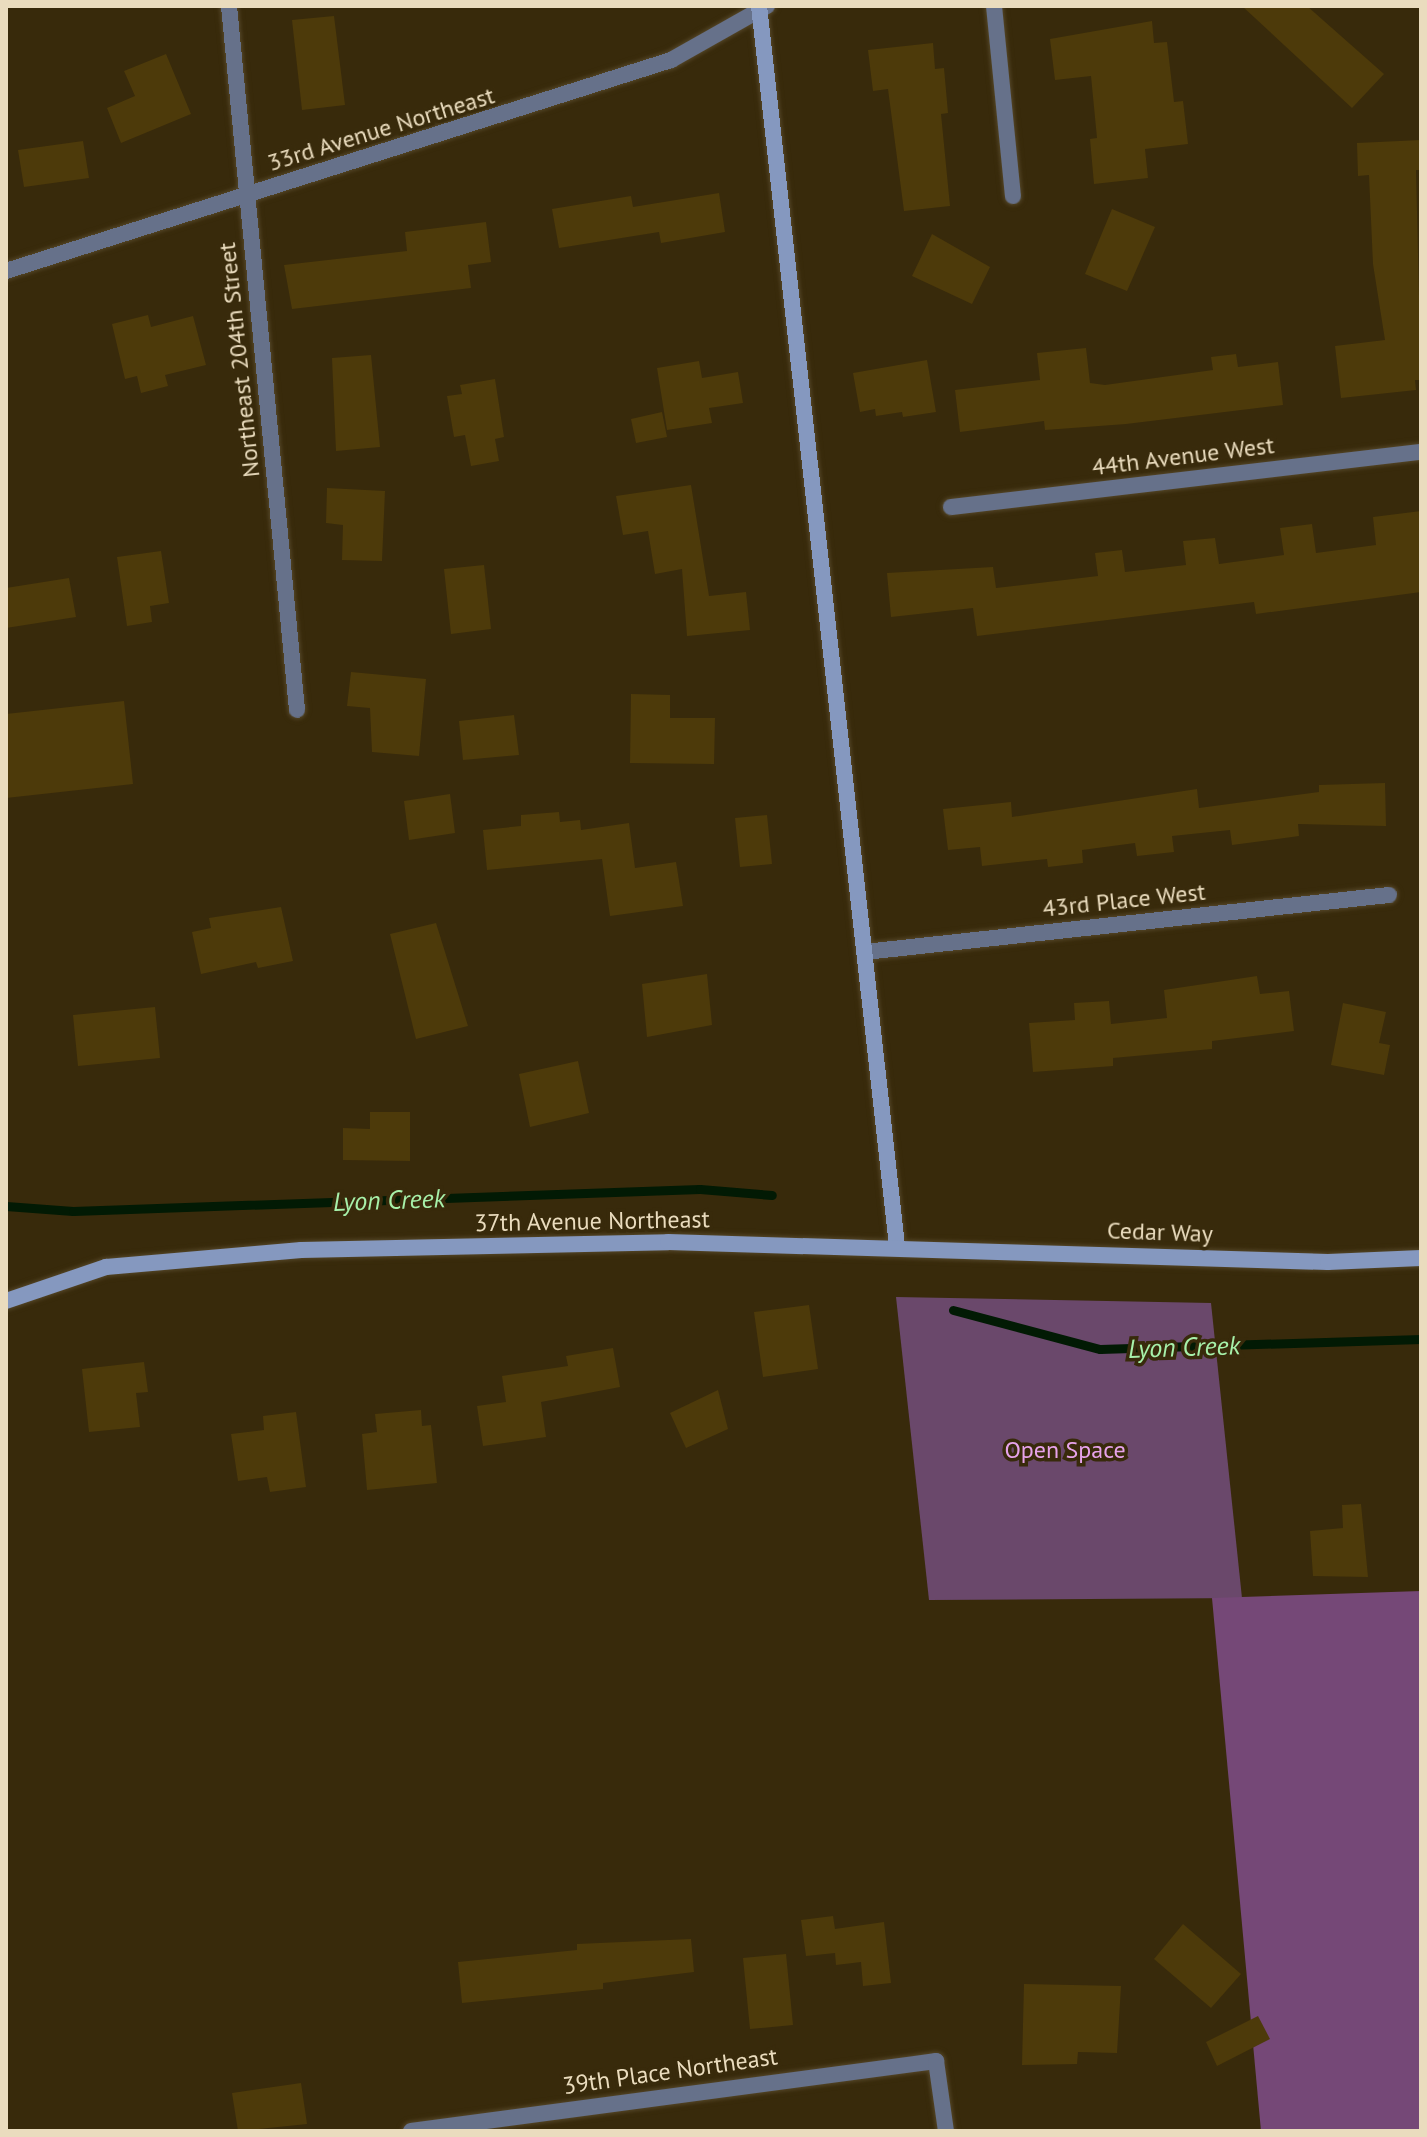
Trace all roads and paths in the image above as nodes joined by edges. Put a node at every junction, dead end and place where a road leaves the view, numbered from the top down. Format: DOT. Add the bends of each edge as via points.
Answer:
graph roads {
  1 [pos="229,6"];
  2 [pos="762,6"];
  3 [pos="994,6"];
  4 [pos="246,196"];
  5 [pos="1013,196"];
  6 [pos="6,271"];
  7 [pos="1421,452"];
  8 [pos="951,507"];
  9 [pos="297,710"];
  10 [pos="1389,895"];
  11 [pos="865,952"];
  12 [pos="897,1246"];
  13 [pos="1421,1258"];
  14 [pos="6,1301"];
  15 [pos="411,2131"];
  16 [pos="946,2131"];
  1 -- 4 [label="street, Northeast 204th Street"];
  2 -- 4 [label="street, 33rd Avenue Northeast" via="671,60"];
  2 -- 11 [label="main road"];
  3 -- 5 [label="street"];
  4 -- 6 [label="street, 33rd Avenue Northeast"];
  4 -- 9 [label="street, Northeast 204th Street"];
  7 -- 8 [label="street, 44th Avenue West"];
  10 -- 11 [label="street, 43rd Place West"];
  11 -- 12 [label="main road"];
  12 -- 13 [label="main road, Cedar Way" via="1328,1262"];
  12 -- 14 [label="main road, 37th Avenue Northeast" via="668,1242 301,1250 106,1267"];
  15 -- 16 [label="street, 39th Place Northeast" via="936,2061"];
}
